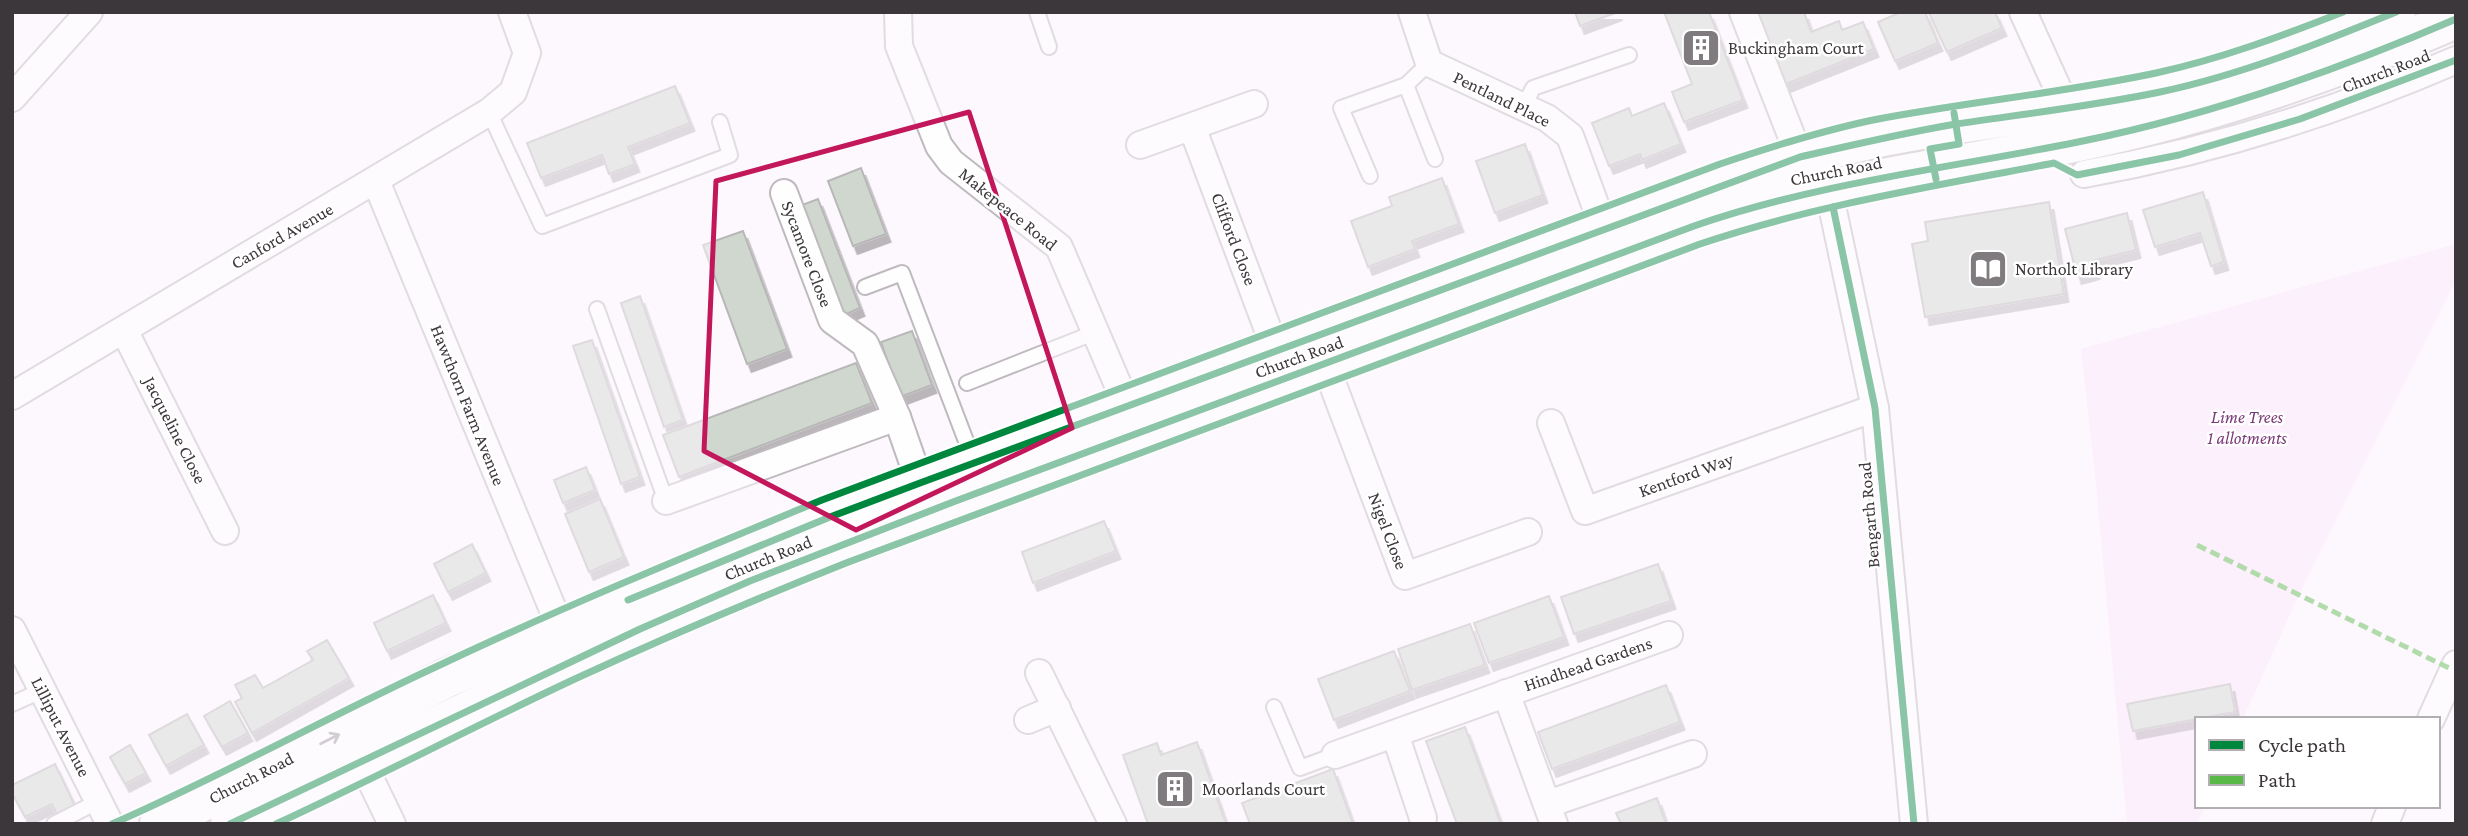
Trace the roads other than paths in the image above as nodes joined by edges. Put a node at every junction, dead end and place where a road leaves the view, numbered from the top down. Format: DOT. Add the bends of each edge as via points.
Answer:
graph roads {
  1 [pos="89,12"];
  2 [pos="512,12"];
  3 [pos="898,12"];
  4 [pos="1037,12"];
  5 [pos="1412,12"];
  6 [pos="1744,12"];
  7 [pos="2023,12"];
  8 [pos="2396,12"];
  9 [pos="2456,19"];
  10 [pos="1048,47"];
  11 [pos="1629,55"];
  12 [pos="2456,60"];
  13 [pos="1429,64"];
  14 [pos="1406,86"];
  15 [pos="12,98"];
  16 [pos="1254,104"];
  17 [pos="1524,107"];
  18 [pos="2067,109"];
  19 [pos="489,112"];
  20 [pos="720,122"];
  21 [pos="1192,127"];
  22 [pos="1140,145"];
  23 [pos="1796,148"];
  24 [pos="1435,159"];
  25 [pos="2084,174"];
  26 [pos="1370,176"];
  27 [pos="376,181"];
  28 [pos="1828,187"];
  29 [pos="784,193"];
  30 [pos="1604,229"];
  31 [pos="864,287"];
  32 [pos="597,309"];
  33 [pos="124,330"];
  34 [pos="1096,332"];
  35 [pos="1276,351"];
  36 [pos="1325,364"];
  37 [pos="967,383"];
  38 [pos="12,396"];
  39 [pos="1127,406"];
  40 [pos="1875,408"];
  41 [pos="897,416"];
  42 [pos="1552,423"];
  43 [pos="974,463"];
  44 [pos="920,483"];
  45 [pos="666,501"];
  46 [pos="225,531"];
  47 [pos="1528,532"];
  48 [pos="561,629"];
  49 [pos="12,630"];
  50 [pos="1670,635"];
  51 [pos="2456,664"];
  52 [pos="1039,673"];
  53 [pos="43,690"];
  54 [pos="1506,693"];
  55 [pos="12,704"];
  56 [pos="1274,707"];
  57 [pos="1057,708"];
  58 [pos="2432,717"];
  59 [pos="1028,720"];
  60 [pos="1395,734"];
  61 [pos="1693,754"];
  62 [pos="1335,755"];
  63 [pos="362,762"];
  64 [pos="285,812"];
  65 [pos="104,813"];
  66 [pos="1551,814"];
  67 [pos="1423,818"];
  68 [pos="54,824"];
  69 [pos="159,824"];
  70 [pos="230,824"];
  71 [pos="392,824"];
  72 [pos="1113,824"];
  73 [pos="1914,824"];
  1 -- 15 [label="street"];
  2 -- 19 [label="street, Canford Avenue" via="527,53 513,92"];
  3 -- 34 [label="street, Makepeace Road" via="899,46 939,146 951,162 1059,247"];
  4 -- 10 [label="lane"];
  5 -- 13 [label="street"];
  6 -- 23 [label="street"];
  7 -- 18 [label="street"];
  8 -- 18 [label="highway, Church Road" via="2280,57 2204,80"];
  9 -- 28 [label="highway, Church Road" via="2288,85 2170,121"];
  11 -- 17 [label="lane" via="1534,88"];
  12 -- 25 [label="street, Church Road" via="2300,119 2179,155"];
  13 -- 14 [label="lane"];
  13 -- 17 [label="street, Pentland Place"];
  14 -- 24 [label="lane"];
  14 -- 26 [label="lane" via="1342,108"];
  16 -- 21 [label="street"];
  17 -- 30 [label="street, Pentland Place" via="1570,136"];
  18 -- 23 [label="highway, Church Road"];
  19 -- 20 [label="lane" via="542,226 730,155"];
  19 -- 27 [label="street, Canford Avenue"];
  21 -- 22 [label="street"];
  21 -- 35 [label="street, Clifford Close"];
  23 -- 30 [label="highway, Church Road"];
  27 -- 33 [label="street, Canford Avenue"];
  27 -- 48 [label="street, Hawthorn Farm Avenue"];
  28 -- 36 [label="highway, Church Road" via="1736,211"];
  28 -- 40 [label="street, Bengarth Road"];
  29 -- 41 [label="street, Sycamore Close" via="832,320 865,344"];
  30 -- 35 [label="highway, Church Road"];
  31 -- 43 [label="lane" via="902,273"];
  32 -- 45 [label="lane"];
  33 -- 38 [label="street, Canford Avenue"];
  33 -- 46 [label="street, Jacqueline Close"];
  34 -- 37 [label="lane"];
  34 -- 39 [label="street, Makepeace Road"];
  35 -- 39 [label="highway, Church Road"];
  36 -- 47 [label="street, Nigel Close" via="1405,576"];
  36 -- 63 [label="highway, Church Road" via="750,582"];
  39 -- 43 [label="highway, Church Road"];
  40 -- 42 [label="street, Kentford Way" via="1585,511"];
  40 -- 73 [label="street, Bengarth Road"];
  41 -- 44 [label="street, Sycamore Close"];
  41 -- 45 [label="street"];
  43 -- 44 [label="highway, Church Road"];
  44 -- 48 [label="highway, Church Road"];
  69 -- 48 [label="highway, Church Road, one-way" via="447,678"];
  49 -- 53 [label="street, Lilliput Avenue"];
  50 -- 54 [label="street, Hindhead Gardens"];
  51 -- 58 [label="street"];
  52 -- 57 [label="street"];
  53 -- 55 [label="lane"];
  53 -- 65 [label="street, Lilliput Avenue"];
  54 -- 60 [label="street, Hindhead Gardens"];
  54 -- 66 [label="street, Hindhead Gardens"];
  56 -- 62 [label="lane" via="1300,768"];
  57 -- 59 [label="street"];
  57 -- 72 [label="street"];
  60 -- 62 [label="street, Hindhead Gardens"];
  60 -- 67 [label="street"];
  61 -- 66 [label="street, Hindhead Gardens"];
  63 -- 64 [label="highway, Church Road"];
  63 -- 71 [label="street"];
  64 -- 70 [label="highway, Church Road"];
  65 -- 68 [label="lane"];
}
